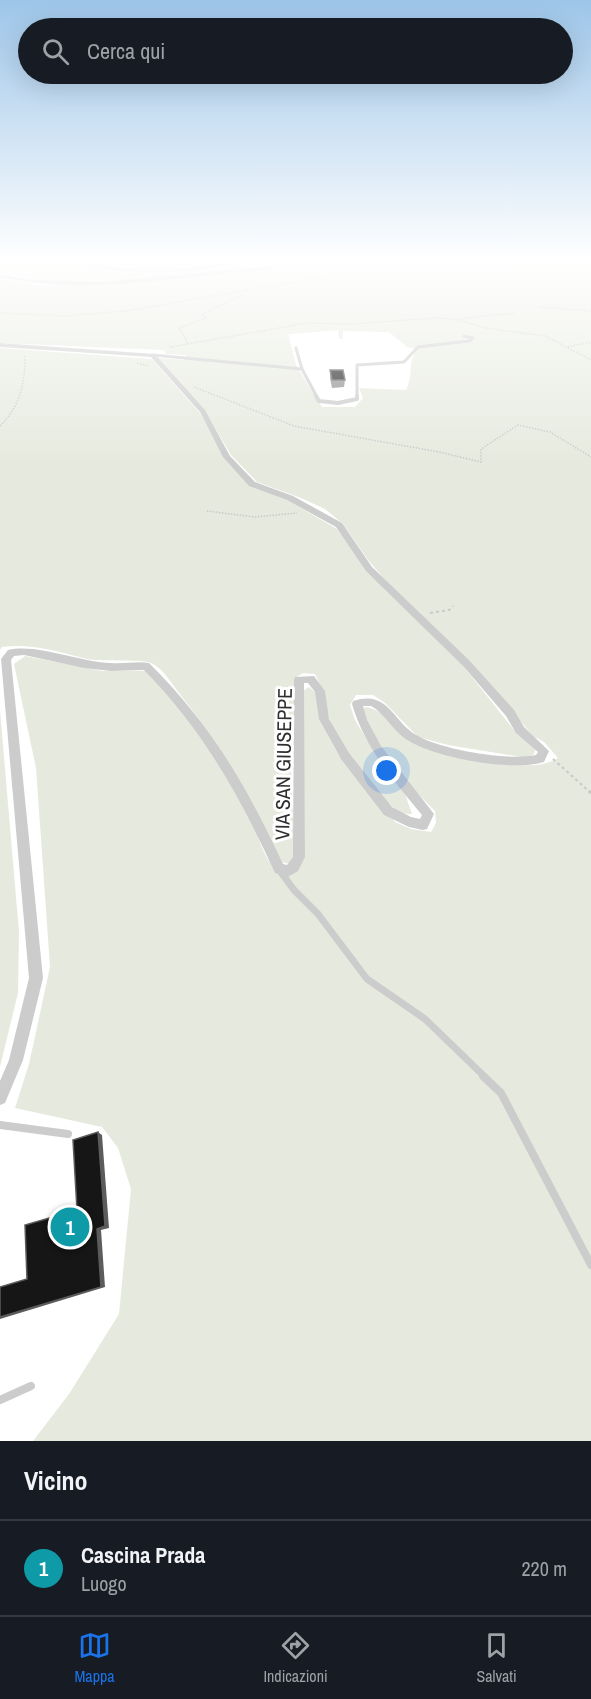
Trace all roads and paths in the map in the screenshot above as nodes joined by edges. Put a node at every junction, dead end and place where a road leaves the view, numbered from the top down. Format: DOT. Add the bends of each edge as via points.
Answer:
graph roads {
  1 [pos="181,328"];
  2 [pos="265,328"];
  3 [pos="487,328"];
  4 [pos="464,336"];
  5 [pos="591,342"];
  6 [pos="0,345"];
  7 [pos="21,346"];
  8 [pos="568,347"];
  9 [pos="296,348"];
  10 [pos="153,355"];
  11 [pos="591,360"];
  12 [pos="302,369"];
  13 [pos="174,380"];
  14 [pos="357,383"];
  15 [pos="363,383"];
  16 [pos="0,426"];
  17 [pos="591,457"];
  18 [pos="311,510"];
  19 [pos="207,511"];
  20 [pos="453,606"];
  21 [pos="411,611"];
  22 [pos="544,751"];
  23 [pos="591,793"];
  24 [pos="279,869"];
  25 [pos="0,1098"];
  26 [pos="0,1125"];
  27 [pos="69,1134"];
  28 [pos="591,1265"];
  29 [pos="31,1386"];
  30 [pos="0,1400"];
  1 -- 2 [label="path" via="188,343"];
  3 -- 8 [label="path" via="545,336"];
  4 -- 14 [label="lane" via="472,338 418,347 404,362 357,364"];
  5 -- 8 [label="path"];
  6 -- 7 [label="street"];
  7 -- 10 [label="street"];
  7 -- 16 [label="path" via="26,369 19,402"];
  8 -- 11 [label="path"];
  9 -- 12 [label="lane"];
  10 -- 12 [label="lane"];
  10 -- 13 [label="street"];
  12 -- 14 [label="lane" via="315,397 327,404 357,399"];
  13 -- 17 [label="path" via="294,426 460,459 481,462 481,449 518,425 550,432"];
  13 -- 18 [label="street" via="202,411 227,457 252,484"];
  14 -- 15 [label="lane"];
  18 -- 19 [label="path" via="266,517"];
  18 -- 21 [label="street" via="339,525 369,569"];
  20 -- 21 [label="path" via="443,612"];
  21 -- 22 [label="street" via="467,664 520,730"];
  22 -- 23 [label="path"];
  22 -- 24 [label="street, VIA SAN GIUSEPPE" via="540,759 523,762 438,747 411,737 388,712 370,700 357,704 362,726 380,755 428,814 423,825 409,822 388,811 345,756 324,719 320,690 310,679 299,680 299,857 288,871"];
  24 -- 25 [label="street, VIA SAN GIUSEPPE" via="254,813 215,748 167,686 146,666 111,667 24,651 11,653 6,659 36,978 16,1060"];
  24 -- 28 [label="lane" via="367,979 425,1018 501,1093"];
  26 -- 27 [label="lane"];
  29 -- 30 [label="lane"];
}
